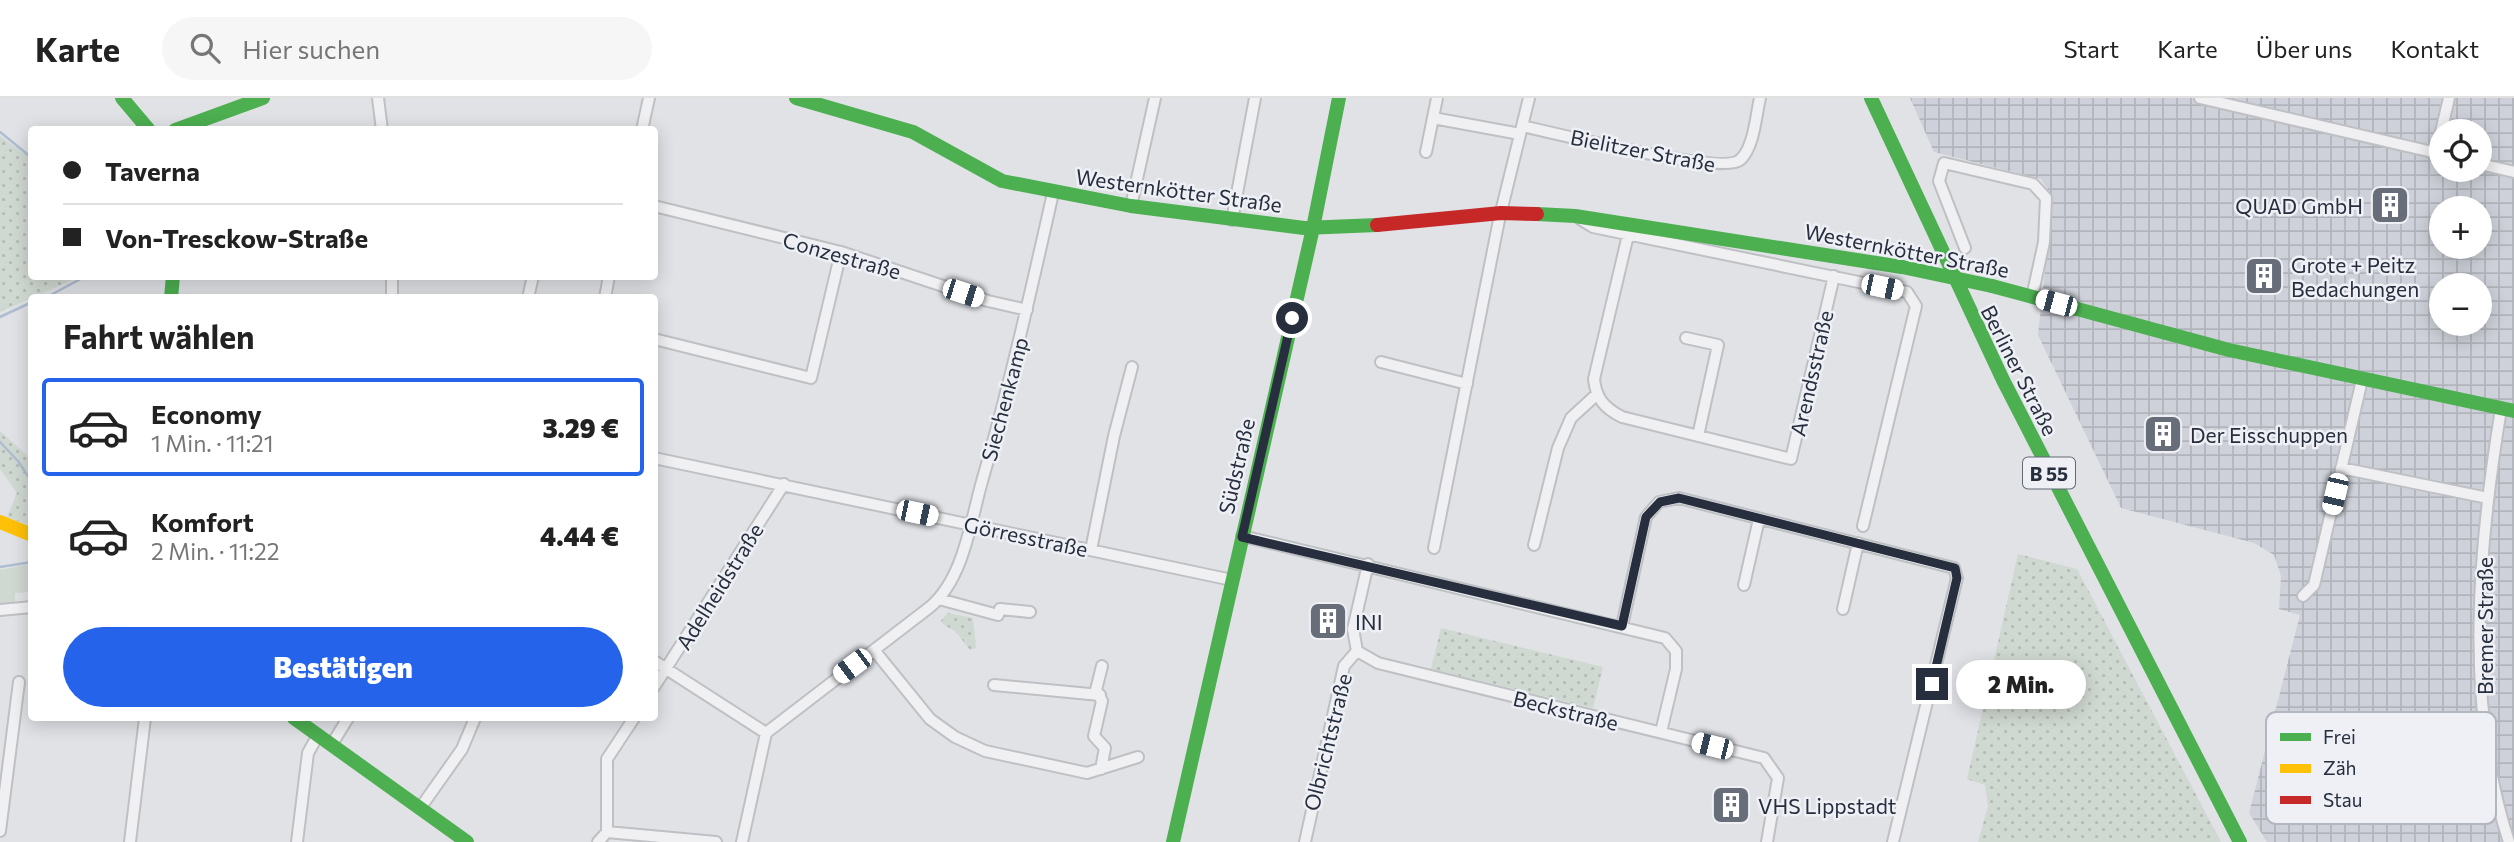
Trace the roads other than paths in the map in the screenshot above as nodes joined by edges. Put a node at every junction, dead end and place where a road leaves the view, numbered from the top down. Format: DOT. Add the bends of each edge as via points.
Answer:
graph roads {
  1 [pos="122,98"];
  2 [pos="263,98"];
  3 [pos="378,98"];
  4 [pos="649,98"];
  5 [pos="796,98"];
  6 [pos="1155,98"];
  7 [pos="1255,98"];
  8 [pos="1339,98"];
  9 [pos="1437,98"];
  10 [pos="1529,98"];
  11 [pos="1760,98"];
  12 [pos="1871,98"];
  13 [pos="2200,98"];
  14 [pos="2449,98"];
  15 [pos="842,105"];
  16 [pos="1433,118"];
  17 [pos="2445,119"];
  18 [pos="146,126"];
  19 [pos="185,126"];
  20 [pos="382,126"];
  21 [pos="643,126"];
  22 [pos="1521,130"];
  23 [pos="1426,152"];
  24 [pos="2429,152"];
  25 [pos="2492,167"];
  26 [pos="2514,172"];
  27 [pos="1053,193"];
  28 [pos="1131,206"];
  29 [pos="658,207"];
  30 [pos="1501,213"];
  31 [pos="1575,216"];
  32 [pos="1232,220"];
  33 [pos="1313,228"];
  34 [pos="1628,235"];
  35 [pos="1965,248"];
  36 [pos="841,252"];
  37 [pos="1834,276"];
  38 [pos="2032,297"];
  39 [pos="1027,310"];
  40 [pos="1686,338"];
  41 [pos="658,340"];
  42 [pos="1381,362"];
  43 [pos="1132,367"];
  44 [pos="2362,380"];
  45 [pos="1467,384"];
  46 [pos="1596,395"];
  47 [pos="2508,410"];
  48 [pos="1698,436"];
  49 [pos="658,458"];
  50 [pos="2341,468"];
  51 [pos="784,484"];
  52 [pos="2488,498"];
  53 [pos="1759,519"];
  54 [pos="0,522"];
  55 [pos="970,524"];
  56 [pos="1863,526"];
  57 [pos="28,533"];
  58 [pos="1242,537"];
  59 [pos="1858,543"];
  60 [pos="1534,545"];
  61 [pos="1434,548"];
  62 [pos="1091,550"];
  63 [pos="1368,564"];
  64 [pos="1232,580"];
  65 [pos="1744,585"];
  66 [pos="2303,596"];
  67 [pos="939,599"];
  68 [pos="28,607"];
  69 [pos="1843,609"];
  70 [pos="0,610"];
  71 [pos="1030,612"];
  72 [pos="1622,626"];
  73 [pos="874,650"];
  74 [pos="1357,651"];
  75 [pos="658,663"];
  76 [pos="1102,666"];
  77 [pos="667,668"];
  78 [pos="658,681"];
  79 [pos="19,682"];
  80 [pos="994,685"];
  81 [pos="1100,695"];
  82 [pos="2484,712"];
  83 [pos="145,721"];
  84 [pos="298,721"];
  85 [pos="346,721"];
  86 [pos="474,721"];
  87 [pos="633,721"];
  88 [pos="766,733"];
  89 [pos="1661,733"];
  90 [pos="318,735"];
  91 [pos="332,744"];
  92 [pos="1138,757"];
  93 [pos="1101,769"];
  94 [pos="2496,804"];
  95 [pos="421,807"];
  96 [pos="0,831"];
  97 [pos="607,832"];
  98 [pos="130,842"];
  99 [pos="297,842"];
  100 [pos="467,842"];
  101 [pos="598,842"];
  102 [pos="716,842"];
  103 [pos="742,842"];
  104 [pos="1173,842"];
  105 [pos="1304,842"];
  106 [pos="1767,842"];
  107 [pos="1894,842"];
  108 [pos="2240,842"];
  109 [pos="2509,842"];
  1 -- 18 [label="street"];
  2 -- 19 [label="street"];
  3 -- 20 [label="street"];
  4 -- 21 [label="street"];
  5 -- 15 [label="street, Westernkötter Straße"];
  6 -- 28 [label="street"];
  7 -- 32 [label="street"];
  8 -- 33 [label="street, Südstraße"];
  9 -- 16 [label="street"];
  10 -- 22 [label="street"];
  11 -- 22 [label="street, Bielitzer Straße" via="1747,149 1740,160 1727,165"];
  12 -- 108 [label="street, Berliner Straße / B 55" via="2012,404"];
  13 -- 24 [label="street"];
  14 -- 17 [label="street"];
  15 -- 27 [label="street, Westernkötter Straße" via="913,132 1002,181"];
  16 -- 22 [label="street, Bielitzer Straße"];
  16 -- 23 [label="street"];
  22 -- 30 [label="street"];
  25 -- 26 [label="street"];
  27 -- 28 [label="street, Westernkötter Straße"];
  27 -- 39 [label="street, Siechenkamp"];
  28 -- 32 [label="street, Westernkötter Straße"];
  29 -- 36 [label="street, Conzestraße"];
  30 -- 31 [label="street, Westernkötter Straße"];
  30 -- 33 [label="street, Westernkötter Straße"];
  30 -- 45 [label="street"];
  31 -- 34 [label="street, Westernkötter Straße" via="1593,227"];
  31 -- 38 [label="street, Westernkötter Straße, bridge" via="1902,267"];
  32 -- 33 [label="street, Westernkötter Straße"];
  33 -- 58 [label="street, Südstraße"];
  34 -- 37 [label="street, Westernkötter Straße"];
  34 -- 46 [label="street" via="1594,379"];
  35 -- 38 [label="street" via="1940,181 1944,163 2033,184 2046,198 2044,242"];
  36 -- 39 [label="street, Conzestraße"];
  36 -- 41 [label="street" via="811,377"];
  37 -- 48 [label="street, Arendsstraße" via="1791,459"];
  37 -- 56 [label="street, Westernkötter Straße" via="1907,292 1916,306"];
  38 -- 44 [label="street, Westernkötter Straße" via="2203,344"];
  39 -- 55 [label="street, Siechenkamp"];
  40 -- 48 [label="street" via="1718,345"];
  42 -- 45 [label="street"];
  43 -- 62 [label="street"];
  44 -- 47 [label="street, Westernkötter Straße"];
  44 -- 50 [label="street"];
  45 -- 61 [label="street"];
  46 -- 48 [label="street, Arendsstraße" via="1609,410 1622,416"];
  46 -- 60 [label="street" via="1571,418 1558,448"];
  47 -- 52 [label="street, Bremer Straße"];
  49 -- 51 [label="street, Görresstraße"];
  50 -- 52 [label="street"];
  50 -- 66 [label="street" via="2314,585"];
  51 -- 55 [label="street, Görresstraße"];
  51 -- 77 [label="street, Adelheidstraße"];
  52 -- 82 [label="street, Bremer Straße" via="2479,592"];
  53 -- 59 [label="street"];
  53 -- 65 [label="street"];
  53 -- 72 [label="street" via="1679,498 1660,502 1646,517"];
  54 -- 57 [label="street"];
  55 -- 62 [label="street, Görresstraße"];
  55 -- 67 [label="street, Siechenkamp" via="960,558"];
  58 -- 63 [label="street"];
  58 -- 64 [label="street, Südstraße"];
  59 -- 69 [label="street"];
  59 -- 107 [label="street" via="1955,568 1957,578"];
  62 -- 64 [label="street, Görresstraße"];
  63 -- 72 [label="street"];
  63 -- 74 [label="street, Olbrichtstraße" via="1353,629"];
  64 -- 104 [label="street, Südstraße"];
  67 -- 71 [label="street" via="998,615 1000,609"];
  67 -- 73 [label="street, Siechenkamp"];
  68 -- 70 [label="street"];
  72 -- 89 [label="street" via="1665,638 1676,651"];
  73 -- 88 [label="street, Siechenkamp"];
  73 -- 93 [label="street" via="930,719 955,737 985,751 1072,771"];
  74 -- 89 [label="street, Beckstraße" via="1378,663"];
  74 -- 105 [label="street, Olbrichtstraße" via="1344,666"];
  75 -- 77 [label="street"];
  76 -- 81 [label="street" via="1096,690"];
  77 -- 78 [label="street, Adelheidstraße"];
  77 -- 88 [label="street"];
  79 -- 96 [label="street"];
  80 -- 81 [label="street"];
  81 -- 93 [label="street" via="1094,736 1105,748"];
  83 -- 98 [label="street"];
  84 -- 90 [label="street"];
  85 -- 91 [label="street"];
  86 -- 95 [label="street" via="462,749"];
  87 -- 97 [label="street" via="607,759"];
  88 -- 103 [label="street"];
  89 -- 106 [label="street, Beckstraße" via="1764,758 1778,778"];
  90 -- 91 [label="street"];
  90 -- 99 [label="street" via="308,753"];
  91 -- 95 [label="street"];
  92 -- 93 [label="street"];
  94 -- 109 [label="street, Bremer Straße"];
  95 -- 100 [label="street"];
  97 -- 101 [label="street"];
  97 -- 102 [label="street"];
}
